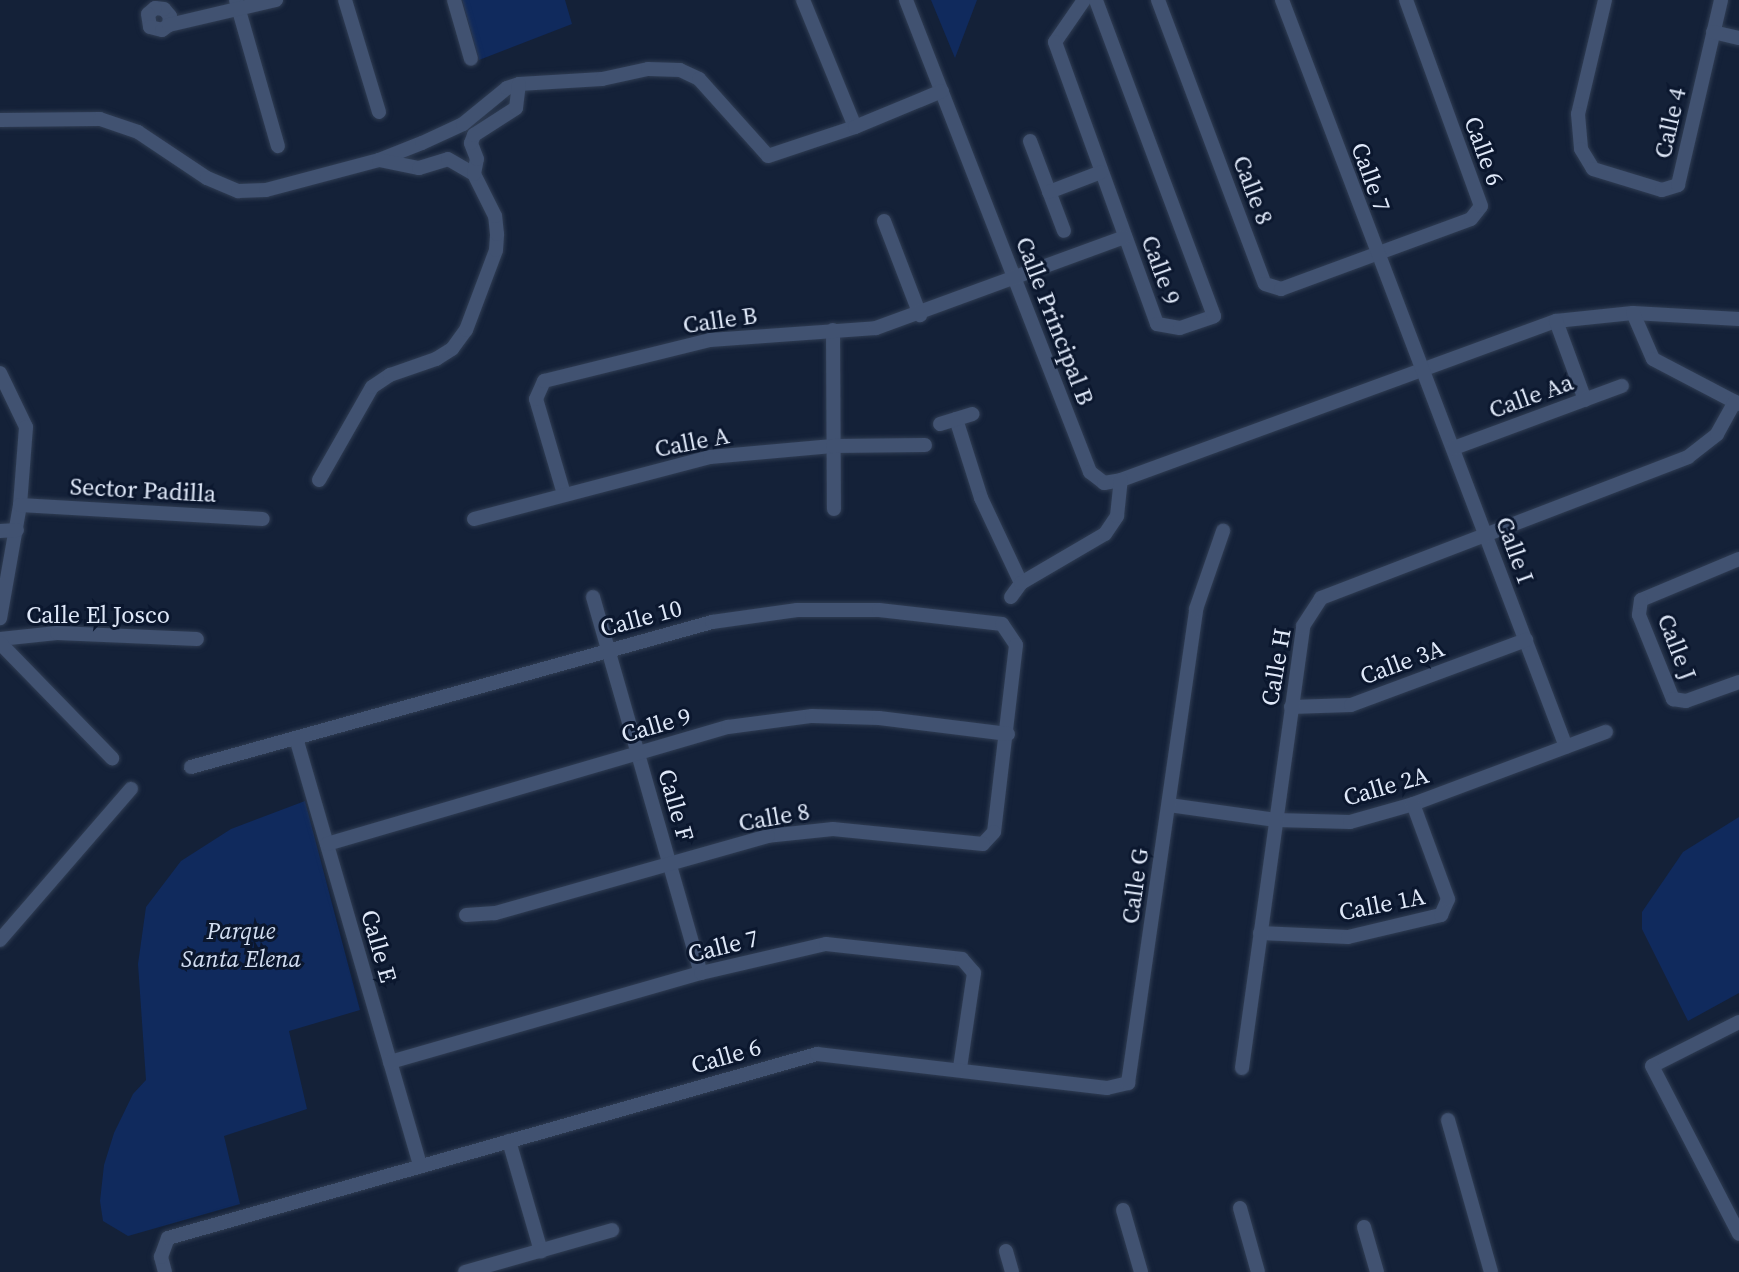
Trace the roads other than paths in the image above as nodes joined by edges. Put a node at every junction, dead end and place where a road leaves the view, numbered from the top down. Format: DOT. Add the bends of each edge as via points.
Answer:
graph roads {
  1 [pos="276,0"];
  2 [pos="345,0"];
  3 [pos="454,0"];
  4 [pos="803,0"];
  5 [pos="906,0"];
  6 [pos="1084,0"];
  7 [pos="1096,0"];
  8 [pos="1158,0"];
  9 [pos="1282,0"];
  10 [pos="1406,0"];
  11 [pos="1605,0"];
  12 [pos="1721,0"];
  13 [pos="237,5"];
  14 [pos="169,25"];
  15 [pos="1713,32"];
  16 [pos="1739,38"];
  17 [pos="471,59"];
  18 [pos="519,84"];
  19 [pos="942,91"];
  20 [pos="379,112"];
  21 [pos="0,120"];
  22 [pos="855,127"];
  23 [pos="1030,141"];
  24 [pos="278,146"];
  25 [pos="379,160"];
  26 [pos="1101,172"];
  27 [pos="474,174"];
  28 [pos="1049,192"];
  29 [pos="884,221"];
  30 [pos="1064,231"];
  31 [pos="1125,237"];
  32 [pos="1376,255"];
  33 [pos="1015,279"];
  34 [pos="1633,313"];
  35 [pos="920,315"];
  36 [pos="1739,319"];
  37 [pos="1556,321"];
  38 [pos="833,330"];
  39 [pos="1421,369"];
  40 [pos="0,373"];
  41 [pos="1622,386"];
  42 [pos="1585,400"];
  43 [pos="1737,403"];
  44 [pos="973,414"];
  45 [pos="956,419"];
  46 [pos="940,424"];
  47 [pos="925,445"];
  48 [pos="833,446"];
  49 [pos="1454,448"];
  50 [pos="319,480"];
  51 [pos="1121,480"];
  52 [pos="564,494"];
  53 [pos="20,505"];
  54 [pos="834,509"];
  55 [pos="263,519"];
  56 [pos="474,519"];
  57 [pos="17,530"];
  58 [pos="0,531"];
  59 [pos="1223,531"];
  60 [pos="1485,532"];
  61 [pos="1739,559"];
  62 [pos="1021,583"];
  63 [pos="593,597"];
  64 [pos="1011,597"];
  65 [pos="0,618"];
  66 [pos="197,639"];
  67 [pos="1526,640"];
  68 [pos="0,641"];
  69 [pos="608,650"];
  70 [pos="1739,682"];
  71 [pos="1291,707"];
  72 [pos="1606,732"];
  73 [pos="1008,734"];
  74 [pos="296,738"];
  75 [pos="1566,747"];
  76 [pos="638,753"];
  77 [pos="112,758"];
  78 [pos="191,767"];
  79 [pos="131,789"];
  80 [pos="1413,804"];
  81 [pos="1169,805"];
  82 [pos="1276,820"];
  83 [pos="327,844"];
  84 [pos="669,863"];
  85 [pos="466,915"];
  86 [pos="1260,933"];
  87 [pos="1,938"];
  88 [pos="701,973"];
  89 [pos="1739,1022"];
  90 [pos="390,1062"];
  91 [pos="960,1068"];
  92 [pos="1242,1068"];
  93 [pos="1448,1120"];
  94 [pos="509,1141"];
  95 [pos="420,1166"];
  96 [pos="1240,1208"];
  97 [pos="1123,1210"];
  98 [pos="1364,1227"];
  99 [pos="612,1230"];
  100 [pos="1739,1234"];
  101 [pos="541,1251"];
  102 [pos="1006,1251"];
  103 [pos="165,1272"];
  104 [pos="465,1272"];
  105 [pos="1012,1272"];
  106 [pos="1141,1272"];
  107 [pos="1258,1272"];
  108 [pos="1377,1272"];
  109 [pos="1491,1272"];
  1 -- 13 [label="street"];
  2 -- 20 [label="street"];
  3 -- 17 [label="street"];
  4 -- 22 [label="street"];
  5 -- 19 [label="street, Calle Principal B"];
  6 -- 26 [label="street, Calle 9" via="1055,42"];
  7 -- 31 [label="street, Calle 9" via="1214,316 1180,328 1157,324"];
  8 -- 32 [label="street, Calle 8" via="1265,284 1281,289"];
  9 -- 32 [label="street, Calle 7"];
  10 -- 32 [label="street, Calle 6" via="1481,206 1471,219"];
  11 -- 15 [label="street, Calle 4" via="1578,114 1581,149 1593,169 1662,190 1678,185"];
  12 -- 15 [label="street, Calle 4"];
  13 -- 14 [label="street"];
  13 -- 24 [label="street"];
  15 -- 16 [label="street"];
  18 -- 22 [label="street" via="680,70 699,79 768,156"];
  18 -- 25 [label="street" via="463,124"];
  18 -- 27 [label="street" via="514,111 474,135"];
  19 -- 22 [label="street"];
  19 -- 33 [label="street, Calle Principal B"];
  21 -- 25 [label="street" via="100,119 138,132 207,178 238,191 266,190"];
  23 -- 28 [label="street"];
  25 -- 27 [label="street" via="419,168 448,159"];
  26 -- 28 [label="street"];
  26 -- 31 [label="street, Calle 9"];
  27 -- 50 [label="street" via="495,216 497,234 466,330 436,359 372,387"];
  28 -- 30 [label="street"];
  29 -- 35 [label="street"];
  31 -- 33 [label="street"];
  32 -- 39 [label="street, Calle 7"];
  33 -- 35 [label="street, Calle B"];
  33 -- 51 [label="street, Calle Principal B" via="1090,472 1104,483"];
  34 -- 36 [label="street"];
  34 -- 37 [label="street"];
  34 -- 43 [label="street" via="1653,359"];
  35 -- 38 [label="street, Calle B" via="876,328"];
  37 -- 39 [label="street"];
  37 -- 42 [label="street"];
  38 -- 48 [label="street"];
  38 -- 52 [label="street, Calle B" via="710,340 544,381 536,399"];
  39 -- 49 [label="street, Calle I"];
  39 -- 51 [label="street"];
  40 -- 53 [label="street" via="26,427"];
  41 -- 42 [label="street, Calle Aa"];
  42 -- 49 [label="street, Calle Aa"];
  43 -- 60 [label="street, Calle H" via="1717,434 1688,457"];
  44 -- 45 [label="street"];
  45 -- 46 [label="street"];
  45 -- 62 [label="street" via="981,498"];
  47 -- 48 [label="street, Calle A"];
  48 -- 52 [label="street, Calle A" via="710,457"];
  48 -- 54 [label="street"];
  49 -- 60 [label="street, Calle I"];
  51 -- 62 [label="street" via="1117,516 1105,534"];
  52 -- 56 [label="street, Calle A"];
  53 -- 55 [label="street, Sector Padilla"];
  53 -- 57 [label="street"];
  57 -- 58 [label="street"];
  57 -- 65 [label="street"];
  59 -- 81 [label="street, Calle G" via="1196,609"];
  60 -- 67 [label="street, Calle I"];
  60 -- 71 [label="street, Calle H" via="1321,598 1303,626"];
  61 -- 70 [label="street, Calle J" via="1641,600 1639,615 1673,699 1686,701"];
  62 -- 64 [label="street"];
  63 -- 69 [label="street, Calle F"];
  66 -- 68 [label="street, Calle El Josco" via="57,633"];
  67 -- 71 [label="street, Calle 3A" via="1351,705"];
  67 -- 75 [label="street, Calle I"];
  68 -- 77 [label="street"];
  69 -- 73 [label="street, Calle 10" via="712,622 797,610 879,610 1002,624 1016,645"];
  69 -- 74 [label="street, Calle 10"];
  69 -- 76 [label="street, Calle F"];
  71 -- 82 [label="street, Calle H"];
  72 -- 75 [label="street, Calle 2A"];
  73 -- 76 [label="street, Calle 9" via="879,718 812,716 728,727"];
  73 -- 84 [label="street, Calle 8" via="994,832 983,844 833,829 768,836"];
  74 -- 78 [label="street, Calle 10" via="220,766"];
  74 -- 83 [label="street, Calle E"];
  75 -- 80 [label="street, Calle 2A"];
  76 -- 83 [label="street, Calle 9"];
  76 -- 84 [label="street, Calle F"];
  79 -- 87 [label="street"];
  80 -- 82 [label="street, Calle 2A" via="1350,822"];
  80 -- 86 [label="street, Calle 1A" via="1448,899 1441,915 1348,937"];
  81 -- 82 [label="street, Calle 2A"];
  81 -- 91 [label="street, Calle G" via="1128,1083 1107,1088"];
  82 -- 86 [label="street, Calle H"];
  83 -- 90 [label="street, Calle E"];
  84 -- 85 [label="street, Calle 8" via="495,913"];
  84 -- 88 [label="street, Calle F"];
  86 -- 92 [label="street, Calle H"];
  88 -- 90 [label="street, Calle 7"];
  88 -- 91 [label="street, Calle 7" via="826,944 962,959 974,973"];
  89 -- 100 [label="street" via="1652,1066"];
  90 -- 95 [label="street, Calle E"];
  91 -- 94 [label="street, Calle 6" via="817,1054"];
  93 -- 109 [label="street"];
  94 -- 95 [label="street, Calle 6"];
  94 -- 101 [label="street"];
  95 -- 103 [label="street, Calle 6" via="168,1238 161,1257"];
  96 -- 107 [label="street"];
  97 -- 106 [label="street"];
  98 -- 108 [label="street"];
  99 -- 101 [label="street"];
  101 -- 104 [label="street"];
  102 -- 105 [label="street"];
}
